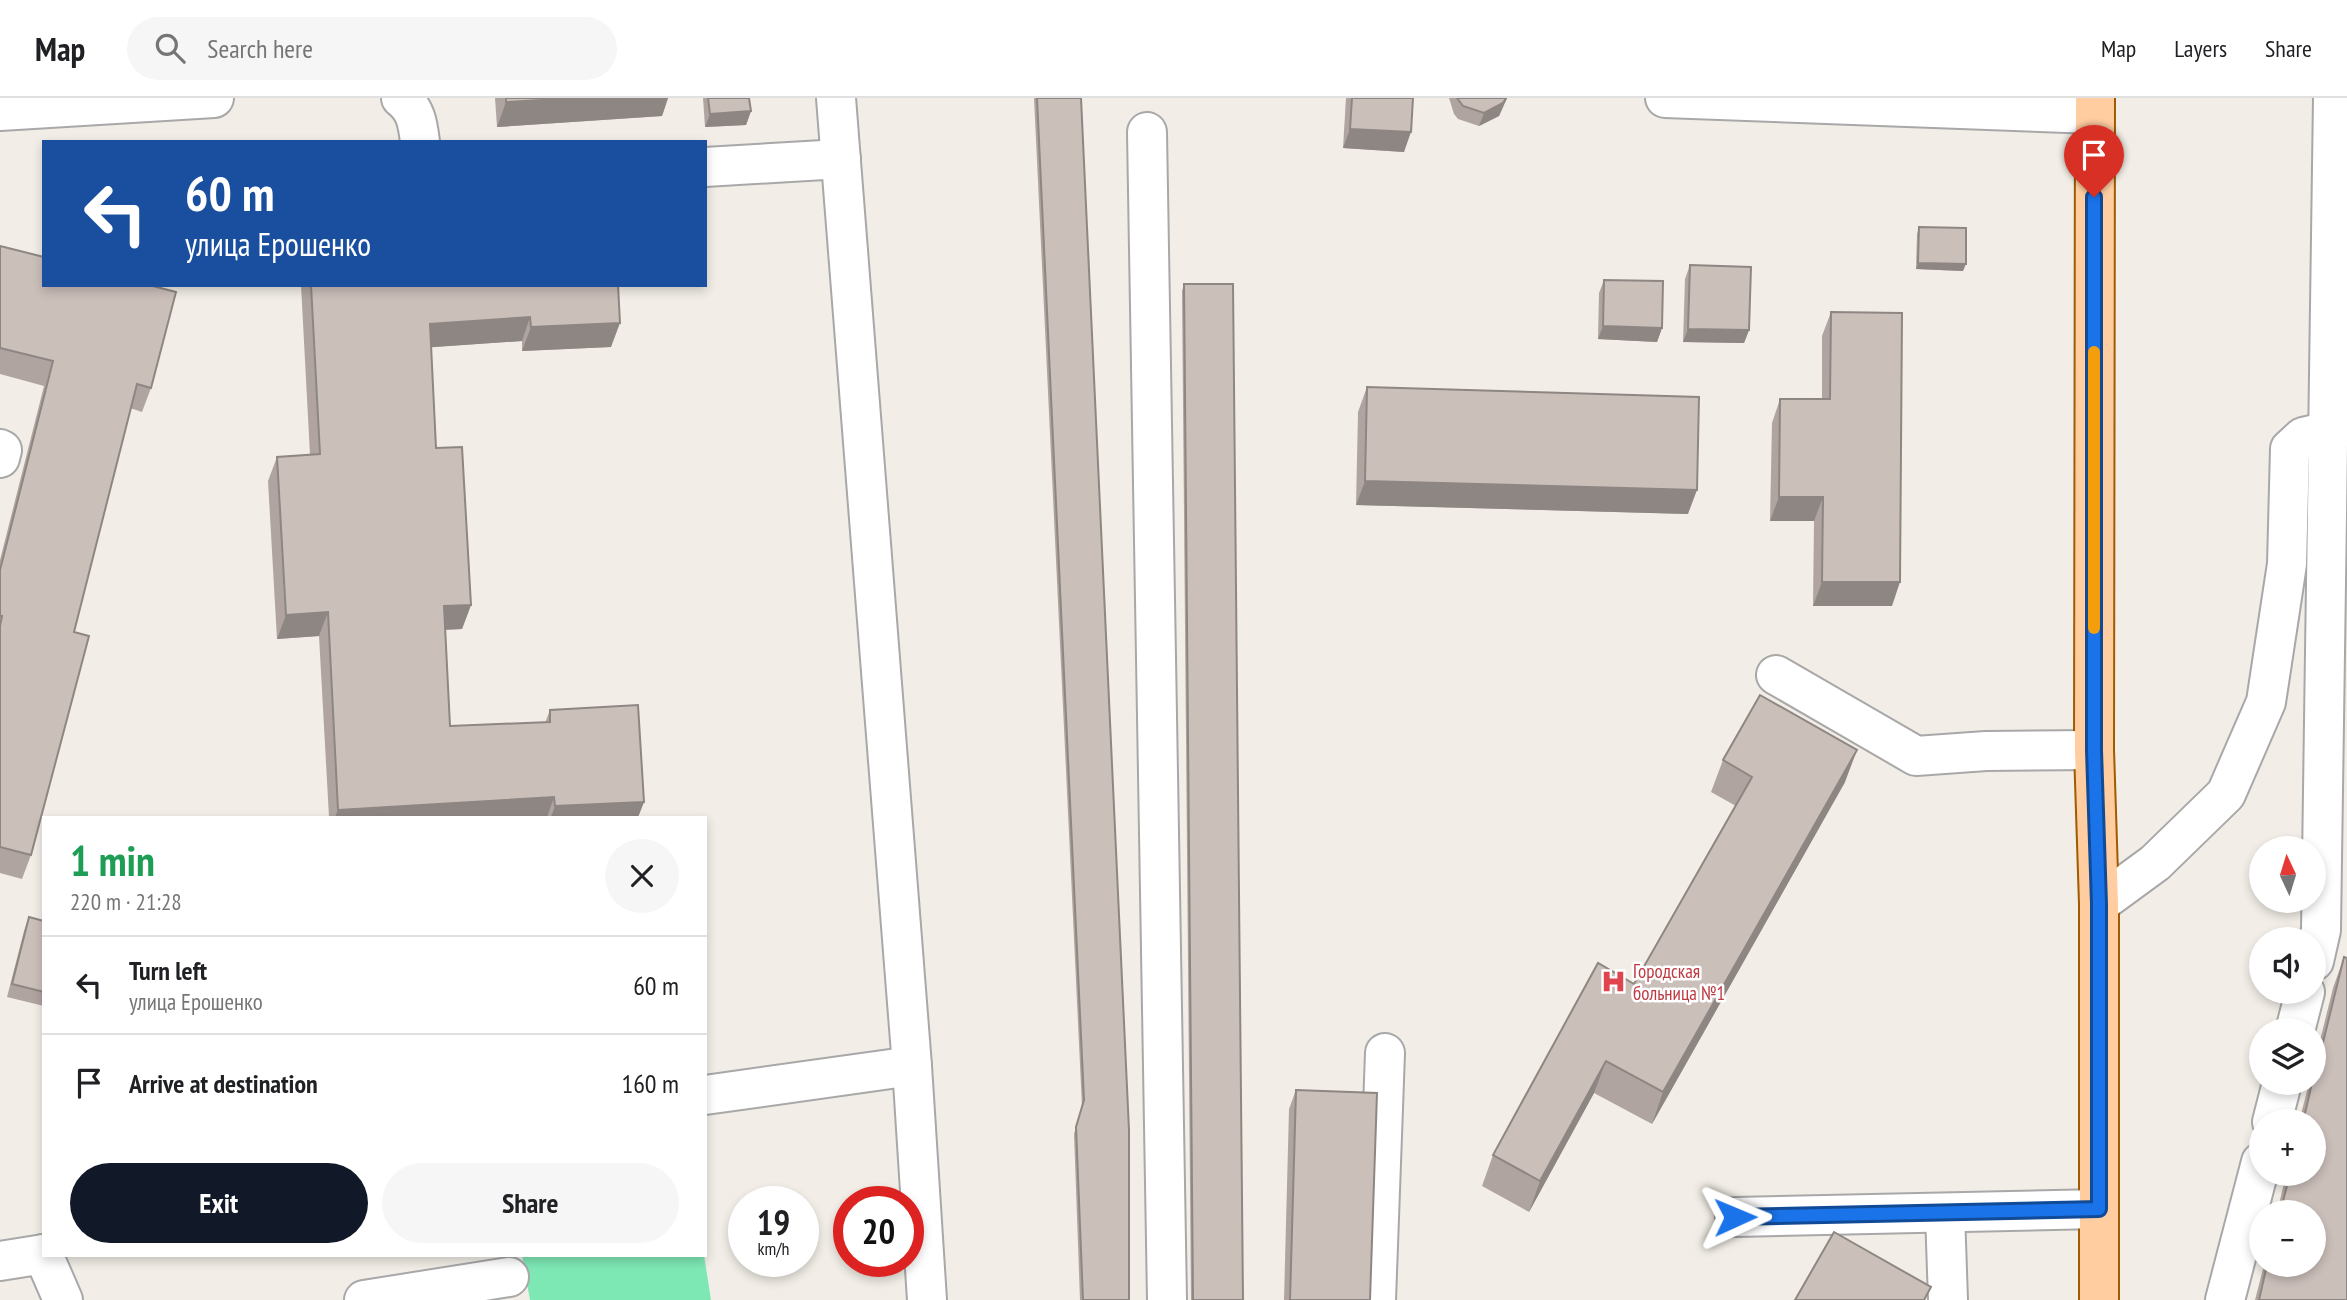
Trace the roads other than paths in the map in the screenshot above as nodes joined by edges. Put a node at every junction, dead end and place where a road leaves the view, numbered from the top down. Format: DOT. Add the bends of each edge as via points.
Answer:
graph roads {
  1 [pos="214,98"];
  2 [pos="401,98"];
  3 [pos="836,98"];
  4 [pos="1665,98"];
  5 [pos="2333,98"];
  6 [pos="2095,106"];
  7 [pos="0,111"];
  8 [pos="1147,132"];
  9 [pos="421,140"];
  10 [pos="841,159"];
  11 [pos="707,167"];
  12 [pos="2329,431"];
  13 [pos="0,449"];
  14 [pos="0,458"];
  15 [pos="1776,675"];
  16 [pos="2094,750"];
  17 [pos="2099,904"];
  18 [pos="2321,927"];
  19 [pos="1385,1053"];
  20 [pos="912,1066"];
  21 [pos="707,1095"];
  22 [pos="2255,1186"];
  23 [pos="2099,1209"];
  24 [pos="1945,1213"];
  25 [pos="1735,1217"];
  26 [pos="42,1254"];
  27 [pos="44,1257"];
  28 [pos="0,1261"];
  29 [pos="509,1277"];
  30 [pos="63,1300"];
  31 [pos="364,1300"];
  32 [pos="927,1300"];
  33 [pos="1167,1300"];
  34 [pos="1376,1300"];
  35 [pos="1948,1300"];
  36 [pos="2099,1300"];
  37 [pos="2225,1300"];
  1 -- 7 [label="lane"];
  2 -- 9 [label="lane" via="417,120"];
  3 -- 10 [label="lane"];
  4 -- 6 [label="lane"];
  5 -- 12 [label="lane"];
  6 -- 16 [label="main road"];
  8 -- 33 [label="lane"];
  10 -- 11 [label="lane"];
  10 -- 20 [label="lane"];
  12 -- 17 [label="lane" via="2304,437 2290,449 2287,564 2266,702 2226,794 2155,863"];
  12 -- 18 [label="lane"];
  13 -- 14 [label="lane"];
  15 -- 16 [label="lane" via="1916,756"];
  16 -- 17 [label="main road"];
  17 -- 23 [label="main road"];
  19 -- 34 [label="lane"];
  20 -- 21 [label="lane"];
  20 -- 32 [label="lane"];
  22 -- 37 [label="lane"];
  23 -- 24 [label="lane"];
  23 -- 36 [label="main road"];
  24 -- 25 [label="lane"];
  24 -- 35 [label="lane"];
  26 -- 28 [label="lane"];
  27 -- 30 [label="lane"];
  29 -- 31 [label="lane"];
}
